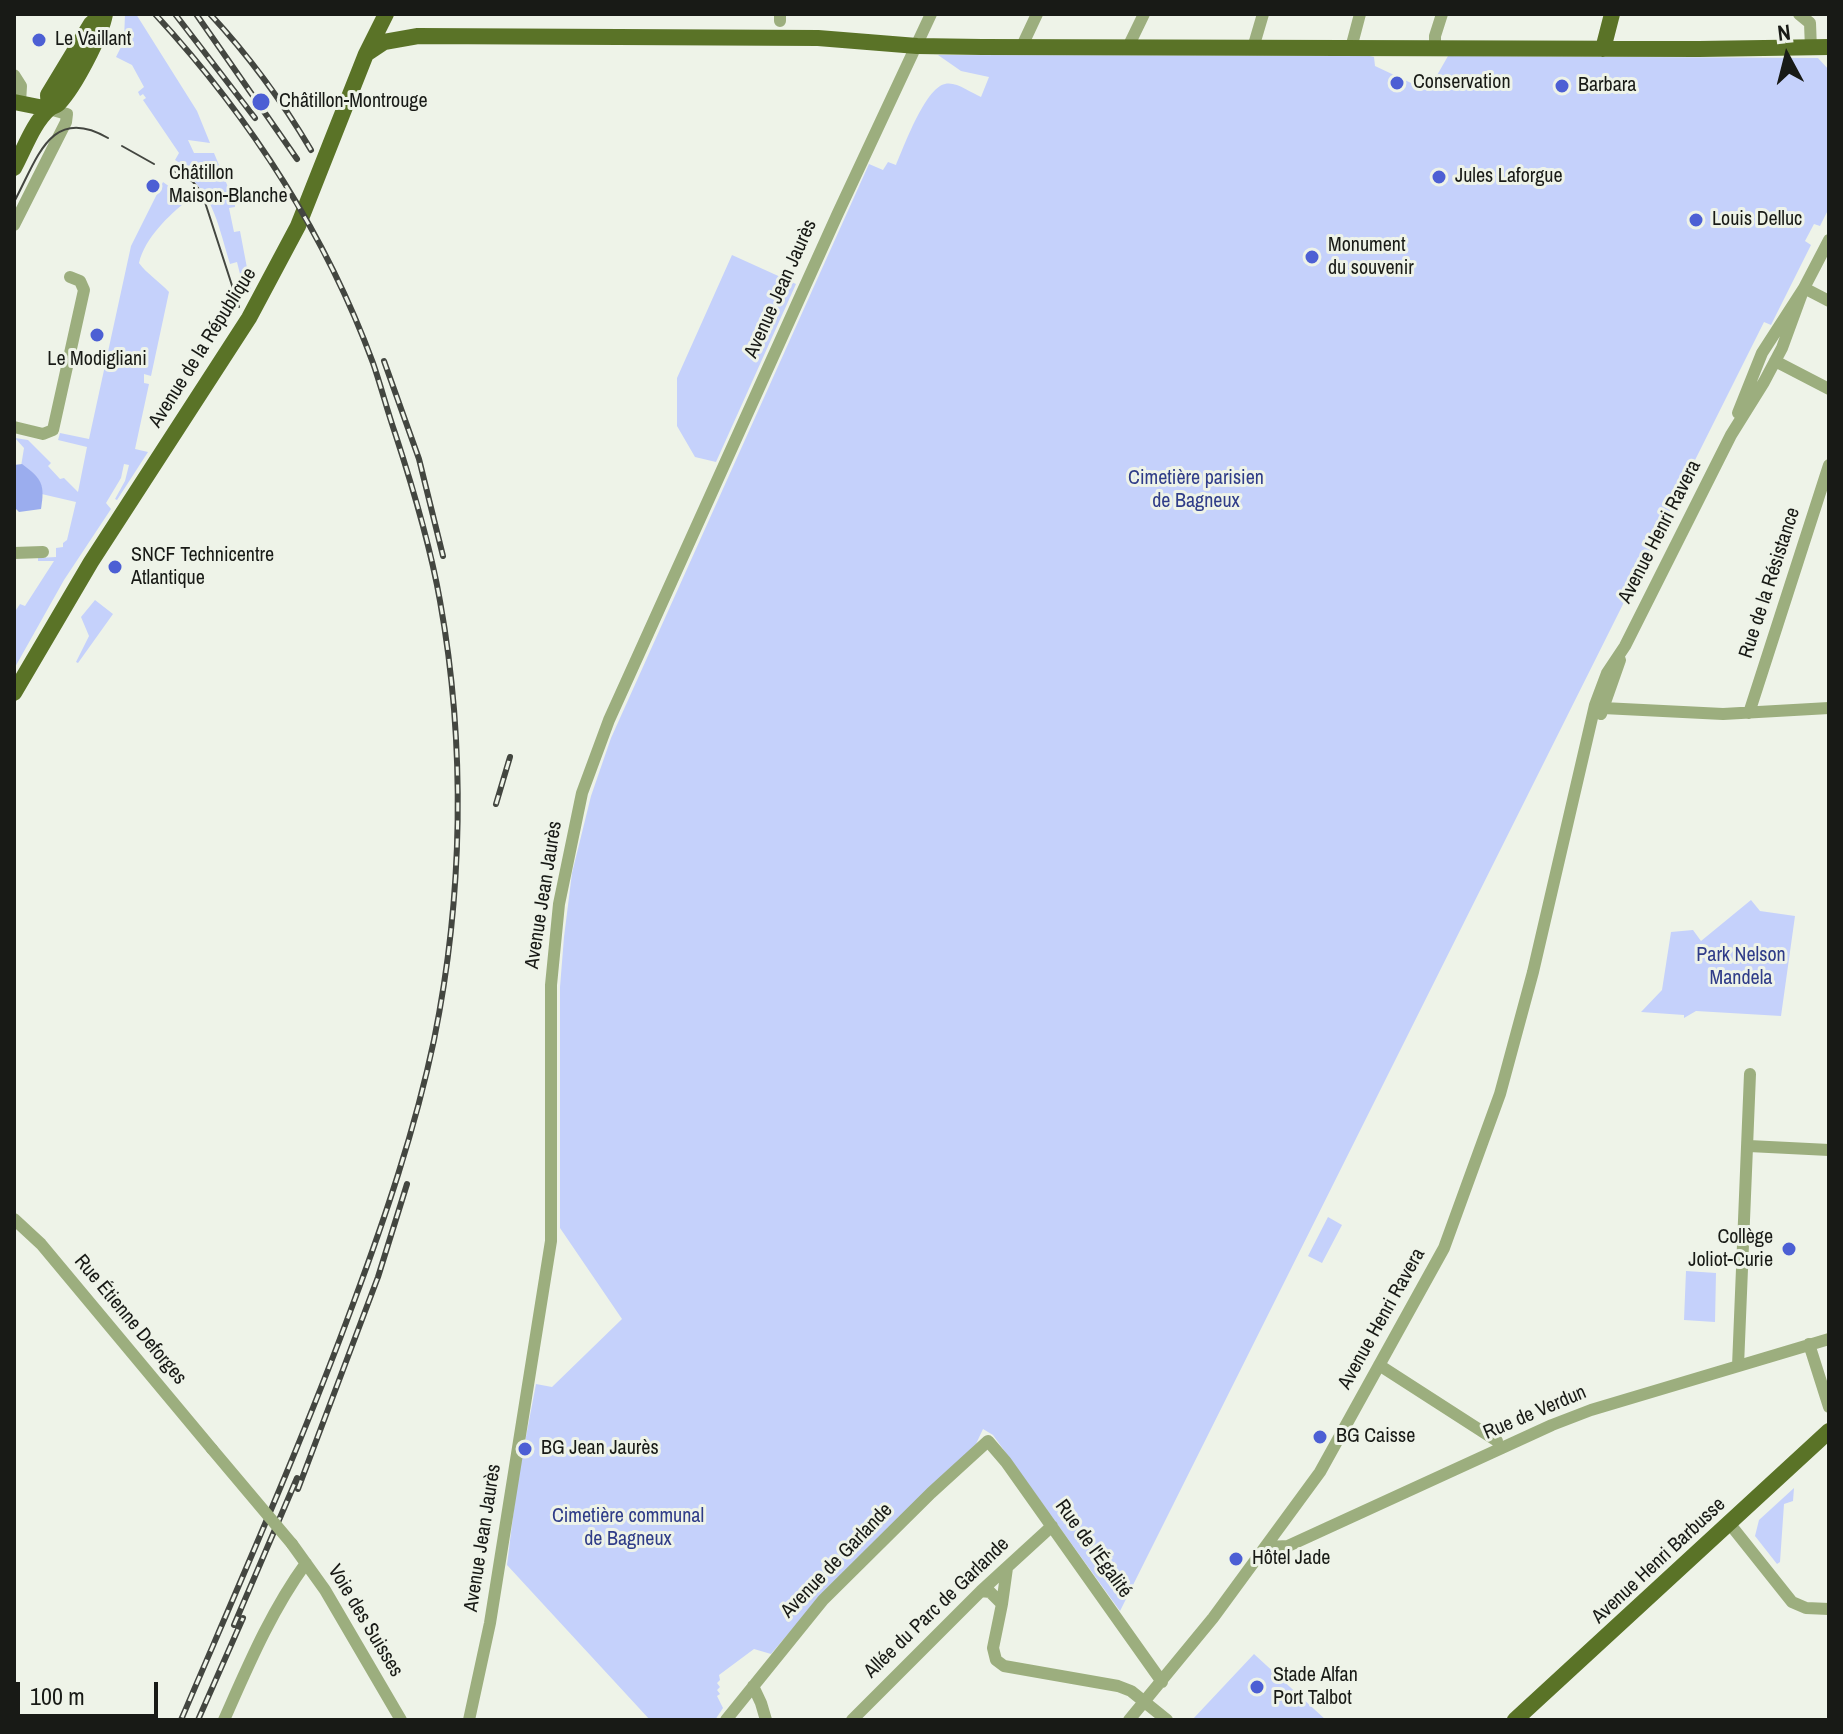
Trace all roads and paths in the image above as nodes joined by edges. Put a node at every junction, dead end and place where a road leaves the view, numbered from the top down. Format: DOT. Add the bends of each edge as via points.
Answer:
graph roads {
  1 [pos="103,14"];
  2 [pos="931,14"];
  3 [pos="1037,14"];
  4 [pos="1144,14"];
  5 [pos="1263,14"];
  6 [pos="1360,14"];
  7 [pos="1442,14"];
  8 [pos="1612,14"];
  9 [pos="1799,14"];
  10 [pos="384,16"];
  11 [pos="418,36"];
  12 [pos="917,46"];
  13 [pos="1022,46"];
  14 [pos="1128,47"];
  15 [pos="1829,47"];
  16 [pos="1253,48"];
  17 [pos="1351,48"];
  18 [pos="1435,48"];
  19 [pos="1603,49"];
  20 [pos="1811,49"];
  21 [pos="1829,53"];
  22 [pos="366,54"];
  23 [pos="14,75"];
  24 [pos="17,103"];
  25 [pos="49,109"];
  26 [pos="14,168"];
  27 [pos="14,225"];
  28 [pos="1829,240"];
  29 [pos="70,277"];
  30 [pos="1804,288"];
  31 [pos="1829,301"];
  32 [pos="1775,361"];
  33 [pos="1829,389"];
  34 [pos="14,427"];
  35 [pos="1731,435"];
  36 [pos="1829,465"];
  37 [pos="43,552"];
  38 [pos="14,553"];
  39 [pos="1625,646"];
  40 [pos="31,663"];
  41 [pos="14,678"];
  42 [pos="14,693"];
  43 [pos="1603,708"];
  44 [pos="1829,708"];
  45 [pos="1749,713"];
  46 [pos="1555,879"];
  47 [pos="1750,1074"];
  48 [pos="1749,1146"];
  49 [pos="1829,1150"];
  50 [pos="14,1219"];
  51 [pos="1829,1339"];
  52 [pos="1809,1344"];
  53 [pos="1379,1365"];
  54 [pos="1738,1366"];
  55 [pos="1829,1407"];
  56 [pos="1829,1431"];
  57 [pos="988,1441"];
  58 [pos="1497,1441"];
  59 [pos="1729,1523"];
  60 [pos="1052,1526"];
  61 [pos="292,1544"];
  62 [pos="1266,1547"];
  63 [pos="306,1563"];
  64 [pos="1007,1568"];
  65 [pos="981,1591"];
  66 [pos="1002,1604"];
  67 [pos="1829,1609"];
  68 [pos="1162,1682"];
  69 [pos="753,1686"];
  70 [pos="1143,1702"];
  71 [pos="224,1720"];
  72 [pos="401,1720"];
  73 [pos="469,1720"];
  74 [pos="726,1720"];
  75 [pos="766,1720"];
  76 [pos="852,1720"];
  77 [pos="1129,1720"];
  78 [pos="1167,1720"];
  79 [pos="1515,1720"];
  1 -- 25 [label="main road" via="91,24 48,95"];
  2 -- 12 [label="street, Avenue Jean Jaurès"];
  3 -- 13 [label="street"];
  4 -- 14 [label="street"];
  5 -- 16 [label="street"];
  6 -- 17 [label="street"];
  7 -- 18 [label="street"];
  8 -- 19 [label="main road"];
  9 -- 20 [label="street" via="1810,23"];
  10 -- 11 [label="main road" via="391,30"];
  10 -- 22 [label="main road, Avenue de la République"];
  11 -- 12 [label="main road" via="818,38"];
  11 -- 22 [label="main road" via="384,42"];
  12 -- 13 [label="main road"];
  12 -- 73 [label="street, Avenue Jean Jaurès" via="609,720 582,793 564,869 551,985 551,1241 490,1623"];
  13 -- 14 [label="main road"];
  14 -- 16 [label="main road"];
  15 -- 20 [label="main road"];
  16 -- 17 [label="main road"];
  17 -- 18 [label="main road"];
  18 -- 19 [label="main road"];
  19 -- 20 [label="main road"];
  20 -- 21 [label="main road"];
  22 -- 40 [label="main road, Avenue de la République" via="298,226 249,318"];
  23 -- 24 [label="street" via="21,86"];
  24 -- 25 [label="main road"];
  25 -- 26 [label="main road"];
  25 -- 27 [label="street" via="67,114 66,122"];
  28 -- 30 [label="street, Avenue Henri Ravera"];
  29 -- 34 [label="street" via="84,290 53,430 43,434"];
  30 -- 31 [label="street"];
  30 -- 32 [label="street, Avenue Henri Ravera"];
  30 -- 35 [label="street, Avenue Henri Ravera" via="1762,353"];
  32 -- 33 [label="street"];
  32 -- 35 [label="street, Avenue Henri Ravera"];
  35 -- 39 [label="street, Avenue Henri Ravera"];
  36 -- 45 [label="street, Rue de la Résistance"];
  37 -- 38 [label="street"];
  39 -- 43 [label="street, Avenue Henri Ravera"];
  39 -- 46 [label="street, Avenue Henri Ravera" via="1595,705"];
  40 -- 41 [label="main road, Avenue de la République"];
  40 -- 42 [label="main road, Avenue de la République"];
  43 -- 45 [label="street"];
  43 -- 46 [label="street, Avenue Henri Ravera"];
  44 -- 45 [label="street"];
  46 -- 53 [label="street, Avenue Henri Ravera" via="1503,1085 1468,1187 1444,1248"];
  47 -- 48 [label="street"];
  48 -- 49 [label="street"];
  48 -- 54 [label="street"];
  50 -- 61 [label="street, Rue Étienne Deforges, bridge" via="41,1244"];
  51 -- 52 [label="street, Rue de Verdun"];
  52 -- 54 [label="street, Rue de Verdun"];
  52 -- 55 [label="street"];
  53 -- 58 [label="street"];
  53 -- 62 [label="street, Avenue Henri Ravera" via="1320,1472"];
  54 -- 62 [label="street, Rue de Verdun" via="1562,1421 1288,1546"];
  56 -- 59 [label="main road, Avenue Henri Barbusse"];
  57 -- 60 [label="street, Rue de l'Égalité"];
  57 -- 69 [label="street, Avenue de Garlande" via="831,1592"];
  59 -- 67 [label="street" via="1792,1602"];
  59 -- 79 [label="main road, Avenue Henri Barbusse"];
  60 -- 64 [label="street, Allée du Parc de Garlande"];
  60 -- 68 [label="street, Rue de l'Égalité"];
  61 -- 63 [label="street, Voie des Suisses"];
  62 -- 68 [label="street, Avenue Henri Ravera"];
  63 -- 71 [label="street" via="273,1615"];
  63 -- 72 [label="street, Voie des Suisses"];
  64 -- 65 [label="street, Allée du Parc de Garlande"];
  64 -- 66 [label="street"];
  65 -- 66 [label="street"];
  65 -- 76 [label="street, Allée du Parc de Garlande"];
  66 -- 70 [label="street" via="993,1648 1004,1666 1118,1686"];
  68 -- 70 [label="street, Avenue Henri Ravera"];
  69 -- 74 [label="street, Avenue de Garlande"];
  69 -- 75 [label="street"];
  70 -- 77 [label="street, Avenue Henri Ravera"];
  70 -- 78 [label="street"];
}
